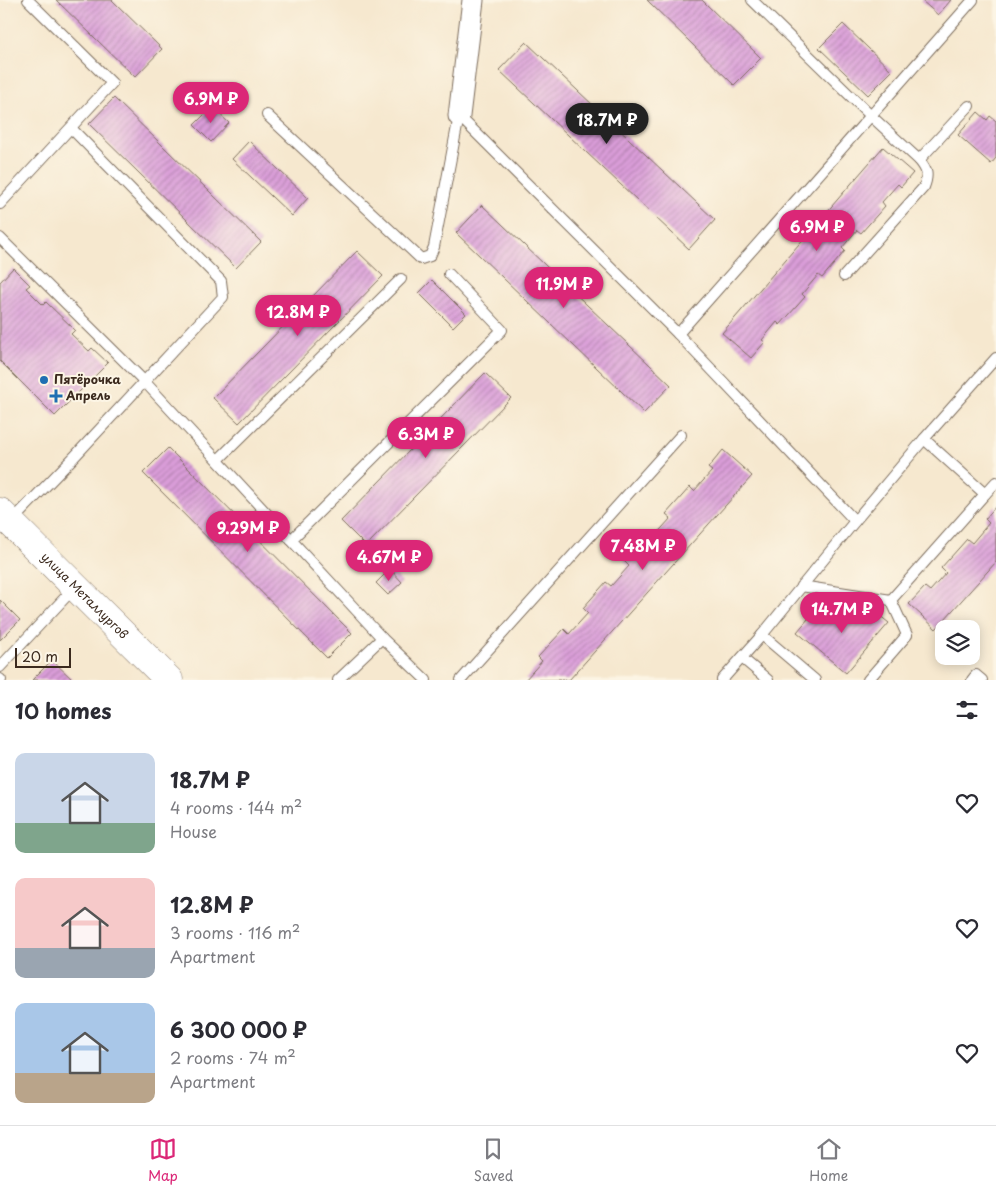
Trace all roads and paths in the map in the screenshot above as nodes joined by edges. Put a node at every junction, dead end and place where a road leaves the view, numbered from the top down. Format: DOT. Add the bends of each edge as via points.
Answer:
graph roads {
  1 [pos="28,0"];
  2 [pos="473,0"];
  3 [pos="752,0"];
  4 [pos="973,0"];
  5 [pos="969,106"];
  6 [pos="266,114"];
  7 [pos="870,115"];
  8 [pos="459,116"];
  9 [pos="70,128"];
  10 [pos="918,160"];
  11 [pos="0,204"];
  12 [pos="0,238"];
  13 [pos="449,274"];
  14 [pos="844,276"];
  15 [pos="401,279"];
  16 [pos="678,334"];
  17 [pos="996,358"];
  18 [pos="144,381"];
  19 [pos="681,435"];
  20 [pos="924,439"];
  21 [pos="218,460"];
  22 [pos="996,482"];
  23 [pos="985,494"];
  24 [pos="5,517"];
  25 [pos="856,521"];
  26 [pos="291,540"];
  27 [pos="801,586"];
  28 [pos="75,587"];
  29 [pos="891,600"];
  30 [pos="762,634"];
  31 [pos="382,638"];
  32 [pos="742,658"];
  33 [pos="0,667"];
  34 [pos="169,680"];
  35 [pos="338,680"];
  36 [pos="426,680"];
  37 [pos="460,680"];
  38 [pos="722,680"];
  39 [pos="768,680"];
  40 [pos="815,680"];
  41 [pos="868,680"];
  42 [pos="972,680"];
  43 [pos="982,680"];
  1 -- 9 [label="lane" via="112,83"];
  2 -- 8 [label="street"];
  3 -- 7 [label="lane"];
  4 -- 7 [label="lane"];
  5 -- 10 [label="lane"];
  6 -- 8 [label="lane" via="421,259 430,256 434,247"];
  7 -- 10 [label="lane"];
  7 -- 16 [label="lane"];
  8 -- 16 [label="lane"];
  9 -- 11 [label="lane"];
  9 -- 18 [label="lane" via="221,281 224,297"];
  10 -- 14 [label="lane" via="926,168 928,178 924,187"];
  12 -- 18 [label="lane"];
  13 -- 26 [label="lane" via="502,330"];
  15 -- 21 [label="lane"];
  16 -- 25 [label="lane"];
  17 -- 20 [label="lane"];
  18 -- 21 [label="lane"];
  18 -- 24 [label="lane" via="75,456"];
  19 -- 37 [label="lane"];
  20 -- 23 [label="lane"];
  20 -- 25 [label="lane"];
  21 -- 26 [label="lane"];
  22 -- 23 [label="lane"];
  23 -- 29 [label="lane"];
  24 -- 28 [label="main road, улица Металлургов"];
  25 -- 27 [label="lane"];
  26 -- 31 [label="lane"];
  27 -- 29 [label="lane"];
  27 -- 30 [label="lane"];
  28 -- 33 [label="lane"];
  28 -- 34 [label="main road, улица Металлургов"];
  29 -- 41 [label="lane" via="906,636"];
  30 -- 32 [label="lane"];
  30 -- 40 [label="lane"];
  31 -- 35 [label="lane"];
  31 -- 36 [label="lane"];
  32 -- 38 [label="lane"];
  32 -- 39 [label="lane"];
  42 -- 43 [label="lane" via="976,675"];
}
